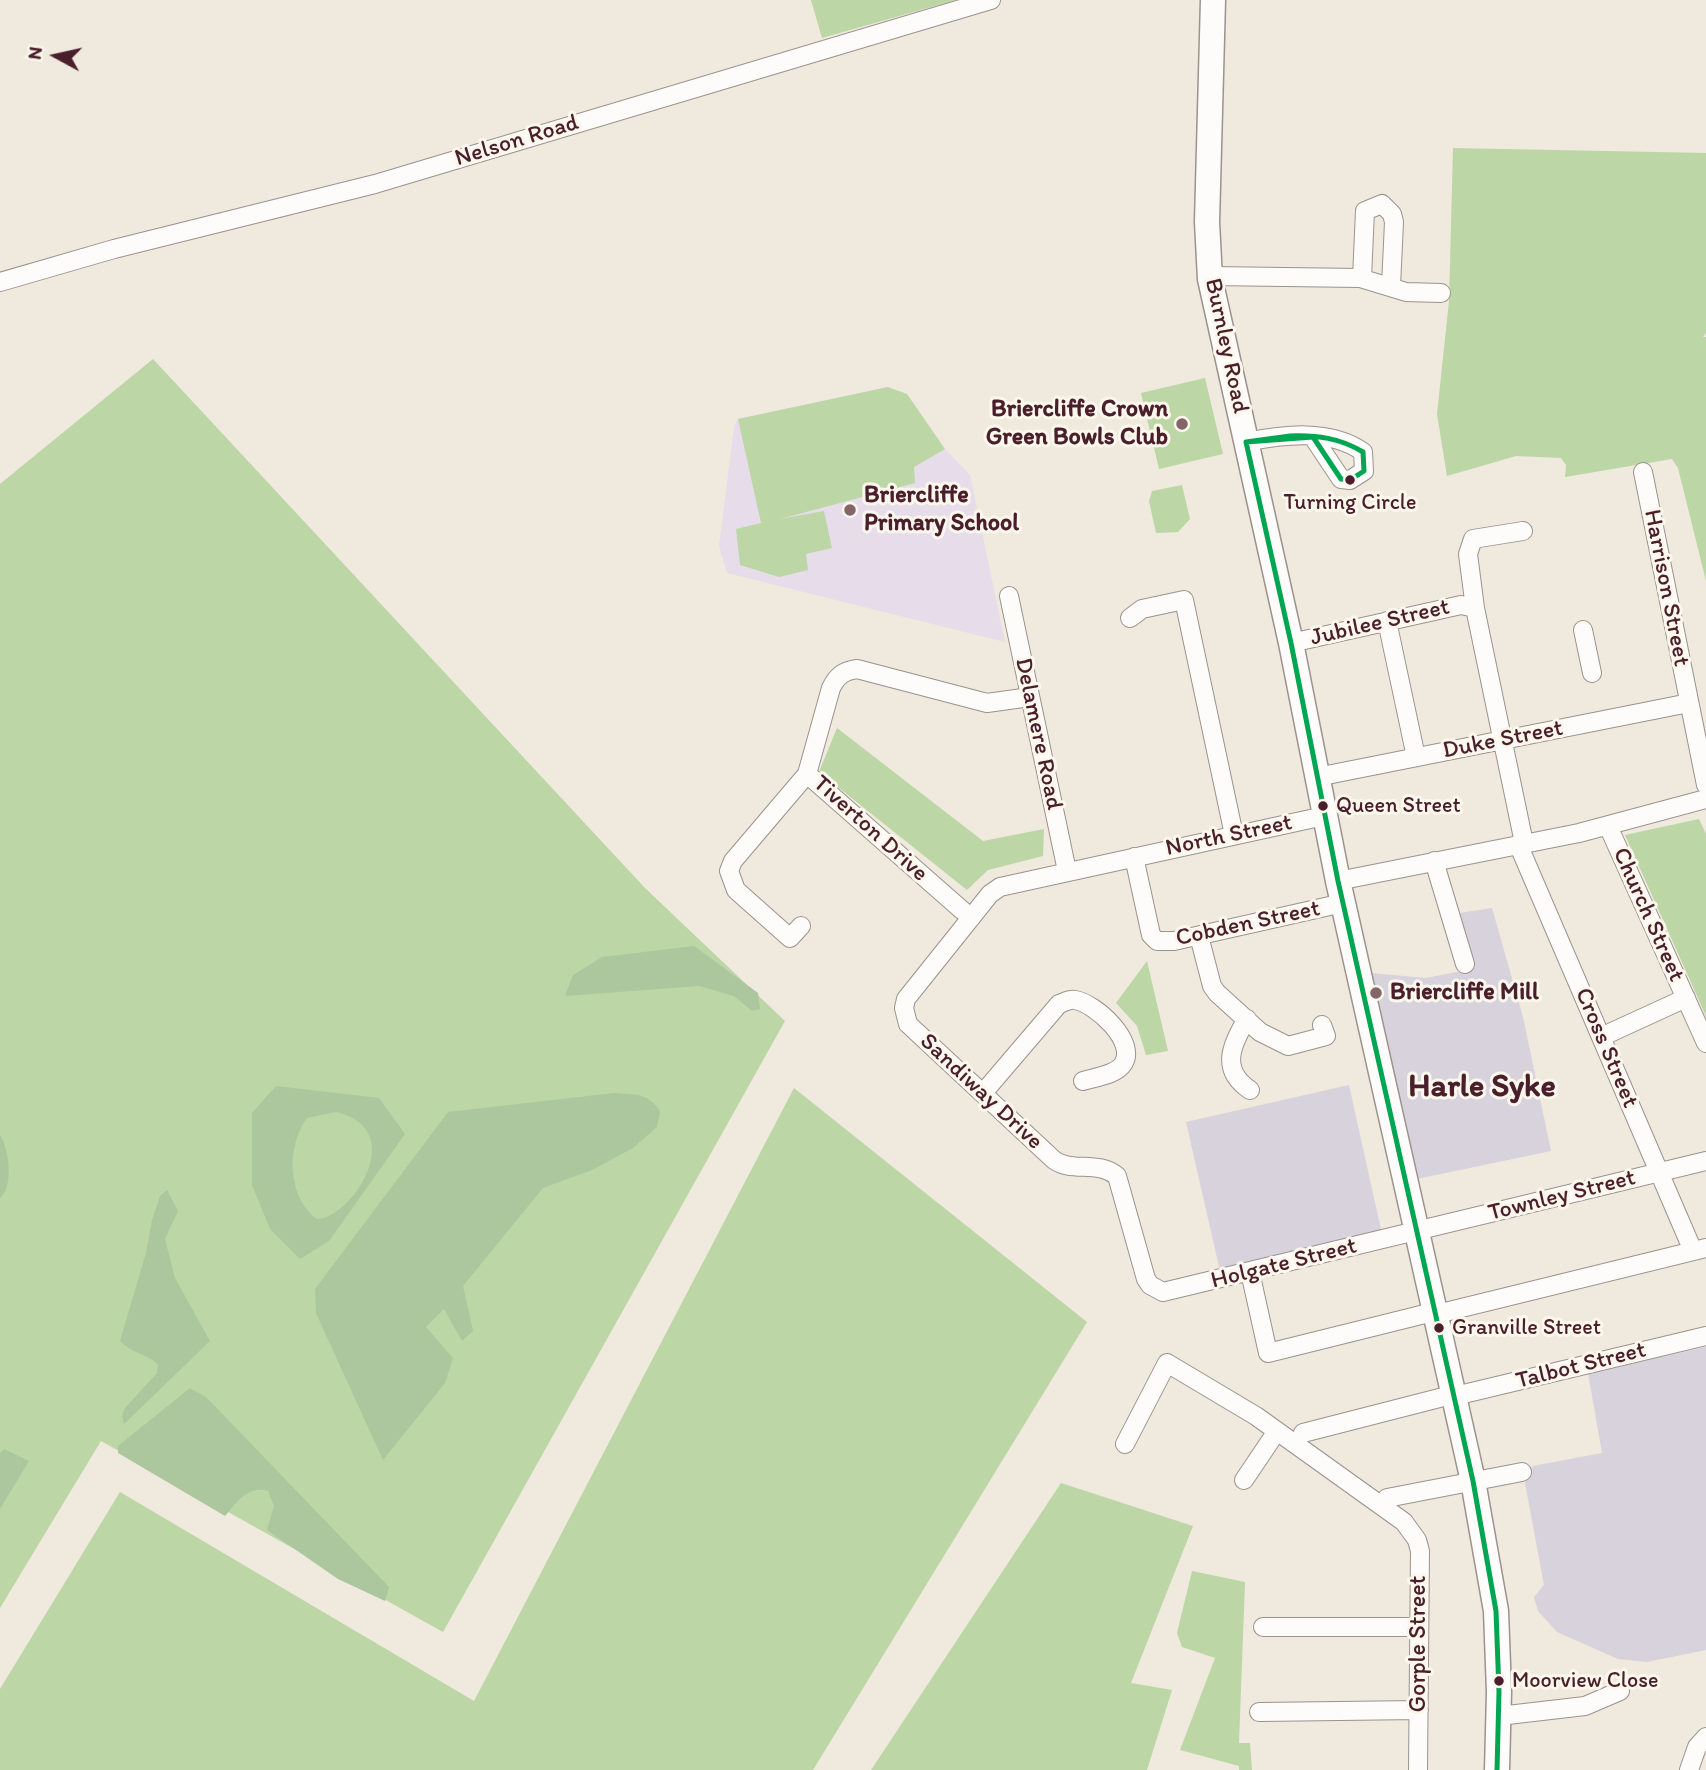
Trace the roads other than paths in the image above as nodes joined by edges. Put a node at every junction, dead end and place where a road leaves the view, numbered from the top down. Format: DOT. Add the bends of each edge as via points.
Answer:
graph roads {
  1 [pos="991,0"];
  2 [pos="1213,0"];
  3 [pos="1210,276"];
  4 [pos="1362,278"];
  5 [pos="0,282"];
  6 [pos="1391,286"];
  7 [pos="1441,293"];
  8 [pos="1313,437"];
  9 [pos="1246,442"];
  10 [pos="1643,472"];
  11 [pos="1522,531"];
  12 [pos="1009,596"];
  13 [pos="1472,606"];
  14 [pos="1129,618"];
  15 [pos="1387,621"];
  16 [pos="1583,630"];
  17 [pos="1291,643"];
  18 [pos="1592,673"];
  19 [pos="1030,697"];
  20 [pos="1689,703"];
  21 [pos="1502,740"];
  22 [pos="1416,757"];
  23 [pos="807,774"];
  24 [pos="1317,777"];
  25 [pos="1706,785"];
  26 [pos="1706,799"];
  27 [pos="1324,816"];
  28 [pos="1608,826"];
  29 [pos="1234,835"];
  30 [pos="1521,844"];
  31 [pos="1133,857"];
  32 [pos="1434,861"];
  33 [pos="1067,871"];
  34 [pos="1340,892"];
  35 [pos="971,918"];
  36 [pos="1199,936"];
  37 [pos="791,937"];
  38 [pos="1465,964"];
  39 [pos="1686,998"];
  40 [pos="1247,1019"];
  41 [pos="1326,1035"];
  42 [pos="1601,1037"];
  43 [pos="1706,1043"];
  44 [pos="1083,1081"];
  45 [pos="1243,1090"];
  46 [pos="983,1093"];
  47 [pos="1706,1161"];
  48 [pos="1659,1172"];
  49 [pos="1418,1231"];
  50 [pos="1700,1250"];
  51 [pos="1250,1272"];
  52 [pos="1150,1285"];
  53 [pos="1437,1312"];
  54 [pos="1706,1336"];
  55 [pos="1455,1395"];
  56 [pos="1277,1431"];
  57 [pos="1303,1433"];
  58 [pos="1125,1444"];
  59 [pos="1522,1472"];
  60 [pos="1244,1480"];
  61 [pos="1473,1481"];
  62 [pos="1387,1498"];
  63 [pos="1262,1627"];
  64 [pos="1419,1627"];
  65 [pos="1620,1691"];
  66 [pos="1419,1710"];
  67 [pos="1259,1712"];
  68 [pos="1499,1716"];
  69 [pos="1706,1737"];
  70 [pos="1418,1770"];
  71 [pos="1497,1770"];
  72 [pos="1689,1770"];
  1 -- 5 [label="street, Nelson Road" via="375,184"];
  2 -- 3 [label="street, Burnley Road" via="1207,222"];
  3 -- 4 [label="street"];
  3 -- 9 [label="street, Burnley Road"];
  4 -- 6 [label="street"];
  4 -- 6 [label="street" via="1365,211 1382,204 1394,222"];
  6 -- 7 [label="street" via="1406,292"];
  8 -- 9 [label="street" via="1274,436"];
  9 -- 17 [label="street, Burnley Road"];
  10 -- 20 [label="street, Harrison Street"];
  11 -- 13 [label="street, Cross Street" via="1473,538 1468,554"];
  12 -- 19 [label="street, Delamere Road"];
  13 -- 15 [label="street, Jubilee Street"];
  13 -- 21 [label="street, Cross Street"];
  14 -- 29 [label="street" via="1142,610 1184,600"];
  15 -- 17 [label="street, Jubilee Street"];
  15 -- 22 [label="street"];
  16 -- 18 [label="street"];
  17 -- 24 [label="street, Burnley Road"];
  19 -- 23 [label="street, Tiverton Drive" via="987,703 849,670 836,678 831,688"];
  19 -- 33 [label="street, Delamere Road"];
  20 -- 21 [label="street, Duke Street"];
  20 -- 25 [label="street, Harrison Street"];
  21 -- 22 [label="street, Duke Street"];
  21 -- 30 [label="street, Cross Street"];
  22 -- 24 [label="street, Duke Street"];
  23 -- 35 [label="street, Tiverton Drive"];
  23 -- 37 [label="street" via="729,871 736,890"];
  24 -- 27 [label="street, Burnley Road"];
  26 -- 28 [label="street"];
  27 -- 29 [label="street, North Street"];
  27 -- 34 [label="street, Burnley Road"];
  28 -- 30 [label="street"];
  28 -- 39 [label="street, Church Street"];
  29 -- 31 [label="street, North Street"];
  30 -- 32 [label="street"];
  30 -- 42 [label="street, Cross Street"];
  31 -- 33 [label="street, Sandiway Drive"];
  31 -- 36 [label="street, Cobden Street" via="1157,941"];
  32 -- 34 [label="street"];
  32 -- 38 [label="street"];
  33 -- 35 [label="street, Sandiway Drive" via="1000,887"];
  34 -- 36 [label="street, Cobden Street"];
  34 -- 49 [label="street, Burnley Road"];
  35 -- 46 [label="street, Sandiway Drive" via="906,999 904,1008 908,1024"];
  36 -- 40 [label="street" via="1212,986"];
  39 -- 42 [label="street"];
  39 -- 43 [label="street, Church Street"];
  40 -- 41 [label="street" via="1260,1032 1288,1046"];
  40 -- 45 [label="street" via="1229,1060"];
  42 -- 48 [label="street, Cross Street"];
  44 -- 46 [label="street" via="1123,1065 1125,1041 1086,1004 1070,1000 1059,1004"];
  46 -- 52 [label="street, Sandiway Drive" via="1062,1166 1103,1168 1117,1176"];
  47 -- 48 [label="street, Townley Street"];
  48 -- 49 [label="street, Townley Street"];
  48 -- 50 [label="street, Cross Street"];
  49 -- 51 [label="street, Holgate Street"];
  49 -- 53 [label="street, Burnley Road"];
  50 -- 53 [label="street"];
  51 -- 52 [label="street, Holgate Street" via="1171,1291"];
  51 -- 53 [label="street" via="1268,1353"];
  53 -- 55 [label="street, Burnley Road"];
  54 -- 55 [label="street, Talbot Street"];
  55 -- 57 [label="street, Talbot Street"];
  55 -- 61 [label="street, Burnley Road"];
  56 -- 58 [label="street" via="1167,1363"];
  56 -- 60 [label="street"];
  56 -- 64 [label="street, Gorple Street" via="1404,1522 1420,1551"];
  59 -- 61 [label="street"];
  61 -- 62 [label="street"];
  61 -- 68 [label="street, Burnley Road" via="1496,1612"];
  63 -- 64 [label="street"];
  64 -- 66 [label="street, Gorple Street"];
  65 -- 68 [label="street" via="1585,1706"];
  66 -- 67 [label="street"];
  66 -- 70 [label="street, Gorple Street"];
  68 -- 71 [label="street, Burnley Road"];
  69 -- 72 [label="street"];
}
